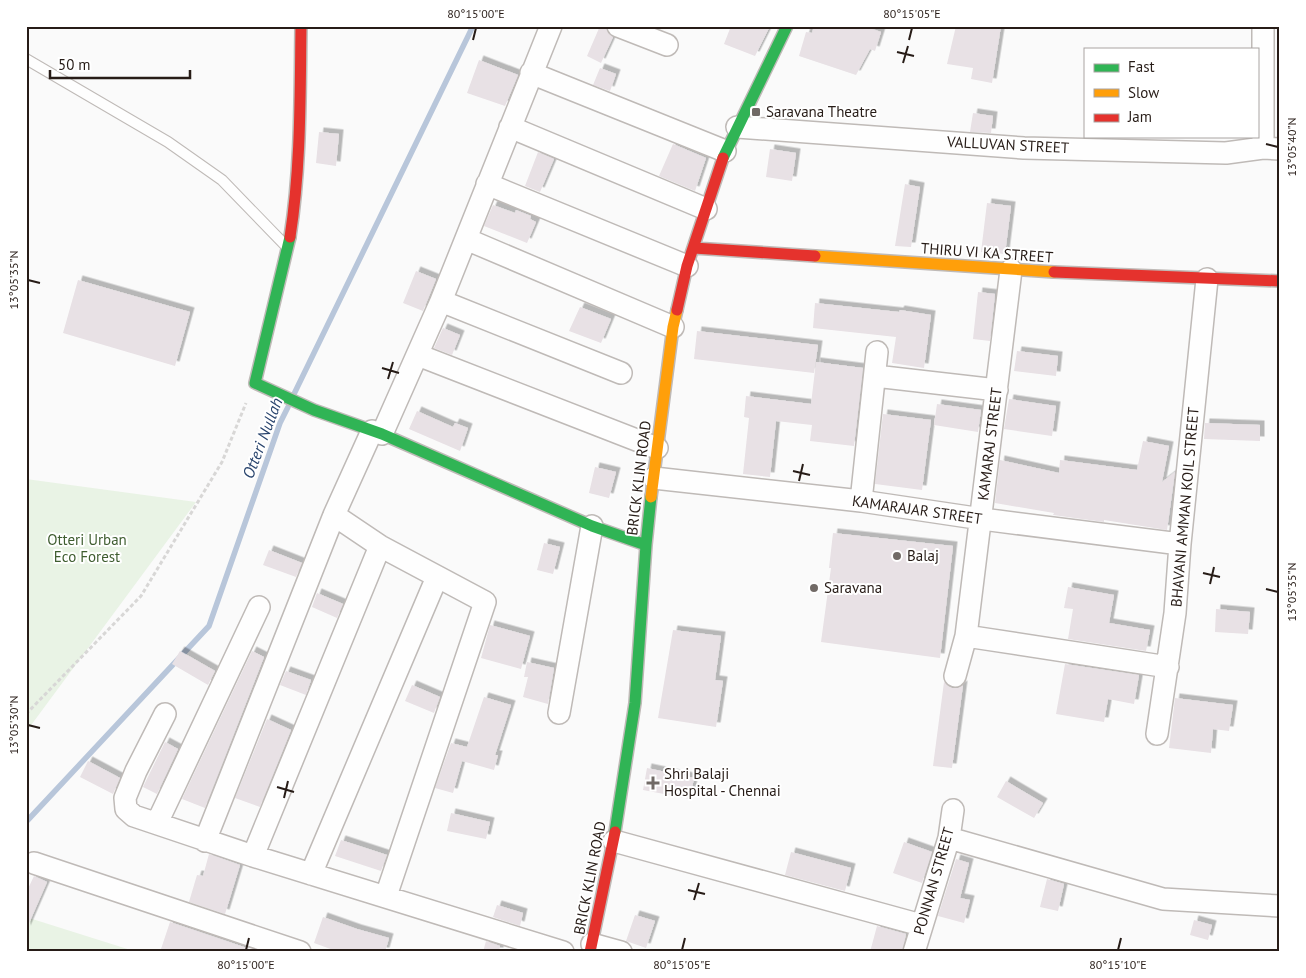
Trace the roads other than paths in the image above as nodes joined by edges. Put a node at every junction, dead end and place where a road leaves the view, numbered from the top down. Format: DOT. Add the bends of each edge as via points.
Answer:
graph roads {
  1 [pos="301,26"];
  2 [pos="551,26"];
  3 [pos="618,26"];
  4 [pos="787,26"];
  5 [pos="1263,26"];
  6 [pos="667,45"];
  7 [pos="26,59"];
  8 [pos="531,73"];
  9 [pos="510,127"];
  10 [pos="737,127"];
  11 [pos="1272,148"];
  12 [pos="725,151"];
  13 [pos="487,184"];
  14 [pos="706,209"];
  15 [pos="466,239"];
  16 [pos="288,247"];
  17 [pos="691,257"];
  18 [pos="1011,270"];
  19 [pos="1206,279"];
  20 [pos="1280,280"];
  21 [pos="441,301"];
  22 [pos="673,327"];
  23 [pos="877,352"];
  24 [pos="418,355"];
  25 [pos="621,373"];
  26 [pos="875,376"];
  27 [pos="997,390"];
  28 [pos="377,432"];
  29 [pos="657,448"];
  30 [pos="654,478"];
  31 [pos="861,501"];
  32 [pos="334,515"];
  33 [pos="982,519"];
  34 [pos="592,526"];
  35 [pos="1180,544"];
  36 [pos="646,545"];
  37 [pos="380,546"];
  38 [pos="437,577"];
  39 [pos="259,607"];
  40 [pos="966,636"];
  41 [pos="1168,667"];
  42 [pos="955,676"];
  43 [pos="559,713"];
  44 [pos="165,714"];
  45 [pos="1158,734"];
  46 [pos="953,810"];
  47 [pos="157,824"];
  48 [pos="949,838"];
  49 [pos="205,841"];
  50 [pos="614,841"];
  51 [pos="253,856"];
  52 [pos="34,863"];
  53 [pos="311,874"];
  54 [pos="386,896"];
  55 [pos="1280,906"];
  56 [pos="921,925"];
  57 [pos="591,948"];
  58 [pos="300,952"];
  59 [pos="563,952"];
  60 [pos="621,952"];
  61 [pos="914,952"];
  1 -- 16 [label="street" via="299,148 296,198"];
  2 -- 8 [label="street"];
  3 -- 6 [label="street"];
  4 -- 10 [label="street, BRICK KLIN ROAD"];
  5 -- 11 [label="street"];
  7 -- 16 [label="lane" via="168,142 222,180"];
  8 -- 9 [label="street"];
  8 -- 12 [label="street"];
  9 -- 13 [label="street"];
  9 -- 14 [label="street"];
  10 -- 11 [label="street, VALLUVAN STREET" via="1024,148 1226,153"];
  10 -- 12 [label="street, BRICK KLIN ROAD"];
  12 -- 14 [label="street, BRICK KLIN ROAD"];
  13 -- 15 [label="street"];
  13 -- 17 [label="street"];
  14 -- 17 [label="street, BRICK KLIN ROAD"];
  15 -- 21 [label="street"];
  15 -- 22 [label="street"];
  16 -- 28 [label="street" via="255,383 314,410"];
  17 -- 18 [label="street, THIRU VI KA STREET"];
  17 -- 22 [label="street, BRICK KLIN ROAD"];
  18 -- 19 [label="street, THIRU VI KA STREET"];
  18 -- 27 [label="street, KAMARAJ STREET"];
  19 -- 20 [label="street, THIRU VI KA STREET"];
  19 -- 35 [label="street, BHAVANI AMMAN KOIL STREET"];
  21 -- 24 [label="street"];
  21 -- 25 [label="street"];
  22 -- 29 [label="street, BRICK KLIN ROAD"];
  23 -- 26 [label="street"];
  24 -- 28 [label="street"];
  24 -- 29 [label="street"];
  26 -- 27 [label="street"];
  26 -- 31 [label="street"];
  27 -- 33 [label="street, KAMARAJ STREET"];
  28 -- 32 [label="street"];
  28 -- 34 [label="street"];
  29 -- 30 [label="street, BRICK KLIN ROAD"];
  30 -- 31 [label="street, KAMARAJAR STREET"];
  30 -- 36 [label="street, BRICK KLIN ROAD"];
  31 -- 33 [label="street, KAMARAJAR STREET"];
  32 -- 37 [label="street"];
  32 -- 49 [label="street"];
  33 -- 35 [label="street, KAMARAJAR STREET"];
  33 -- 40 [label="street, KAMARAJ STREET"];
  34 -- 36 [label="street"];
  34 -- 43 [label="street"];
  35 -- 41 [label="street, BHAVANI AMMAN KOIL STREET"];
  36 -- 50 [label="street, BRICK KLIN ROAD" via="635,702"];
  37 -- 38 [label="street"];
  37 -- 51 [label="street"];
  38 -- 53 [label="street"];
  38 -- 54 [label="street" via="485,602"];
  39 -- 47 [label="street"];
  40 -- 41 [label="street"];
  40 -- 42 [label="street, KAMARAJ STREET"];
  41 -- 45 [label="street, BHAVANI AMMAN KOIL STREET"];
  44 -- 47 [label="street" via="125,798 126,809 134,816"];
  46 -- 48 [label="street, PONNAN STREET"];
  47 -- 49 [label="street"];
  48 -- 55 [label="street" via="1163,899"];
  48 -- 56 [label="street, PONNAN STREET"];
  49 -- 51 [label="street"];
  50 -- 56 [label="street"];
  50 -- 57 [label="street, BRICK KLIN ROAD"];
  51 -- 53 [label="street"];
  52 -- 58 [label="street"];
  53 -- 54 [label="street"];
  54 -- 59 [label="street"];
  56 -- 61 [label="street, PONNAN STREET"];
  57 -- 60 [label="street"];
}
